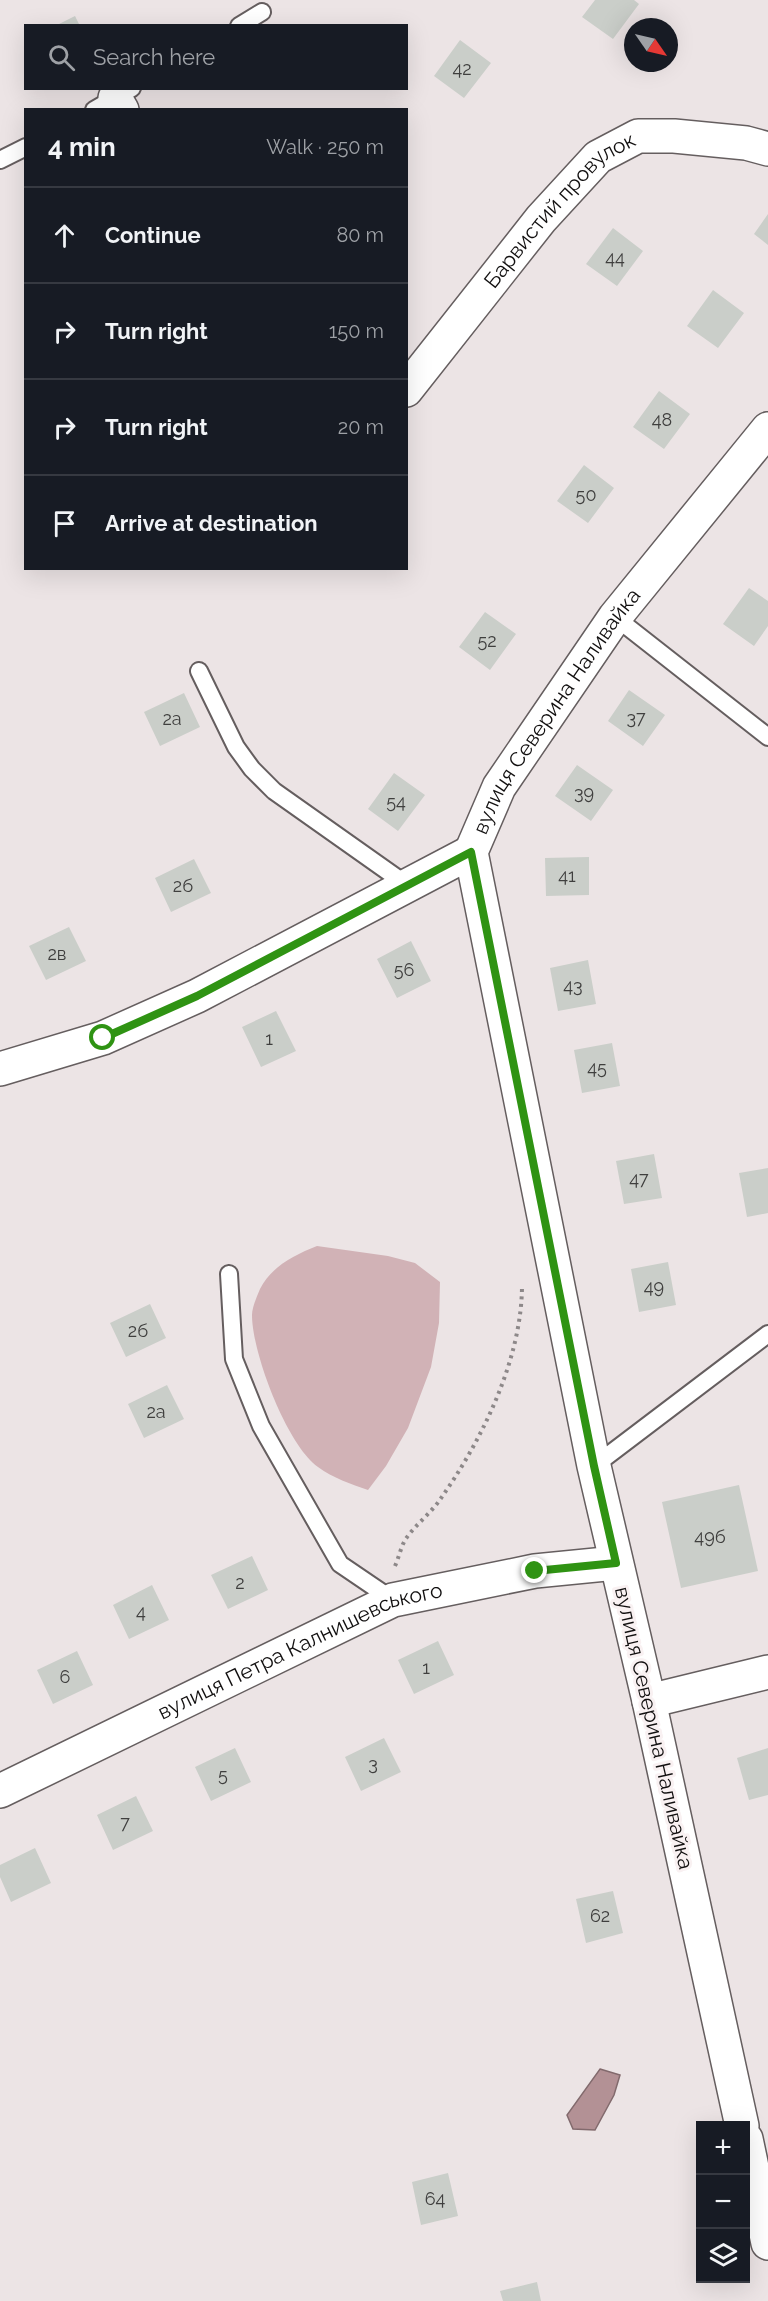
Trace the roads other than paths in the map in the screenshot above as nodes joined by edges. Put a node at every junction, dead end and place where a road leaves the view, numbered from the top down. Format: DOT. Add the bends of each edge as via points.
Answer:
graph roads {
  1 [pos="262,12"];
  2 [pos="242,24"];
  3 [pos="24,148"];
  4 [pos="768,149"];
  5 [pos="0,160"];
  6 [pos="408,387"];
  7 [pos="768,429"];
  8 [pos="615,617"];
  9 [pos="199,671"];
  10 [pos="768,737"];
  11 [pos="471,852"];
  12 [pos="407,885"];
  13 [pos="0,1069"];
  14 [pos="229,1274"];
  15 [pos="768,1334"];
  16 [pos="594,1466"];
  17 [pos="616,1563"];
  18 [pos="393,1600"];
  19 [pos="768,1672"];
  20 [pos="649,1701"];
  21 [pos="0,1791"];
  22 [pos="741,2121"];
  23 [pos="750,2158"];
  24 [pos="768,2243"];
  1 -- 2 [label="lane"];
  3 -- 5 [label="lane"];
  4 -- 6 [label="street, Барвистий провулок" via="746,143 638,136 598,157 541,219"];
  7 -- 8 [label="street, вулиця Северина Наливайка"];
  8 -- 10 [label="lane"];
  8 -- 11 [label="street, вулиця Северина Наливайка" via="499,787"];
  9 -- 12 [label="lane" via="236,747 252,769 274,791"];
  11 -- 12 [label="street"];
  11 -- 16 [label="street, вулиця Северина Наливайка"];
  12 -- 13 [label="street" via="197,996 103,1038"];
  14 -- 18 [label="lane" via="234,1359 261,1425 340,1564"];
  15 -- 16 [label="lane"];
  16 -- 17 [label="street, вулиця Северина Наливайка"];
  17 -- 18 [label="street, вулиця Петра Калнишевського" via="535,1571"];
  17 -- 20 [label="street, вулиця Северина Наливайка"];
  18 -- 21 [label="street, вулиця Петра Калнишевського"];
  19 -- 20 [label="street"];
  20 -- 22 [label="street, вулиця Северина Наливайка"];
  23 -- 24 [label="street"];
}
